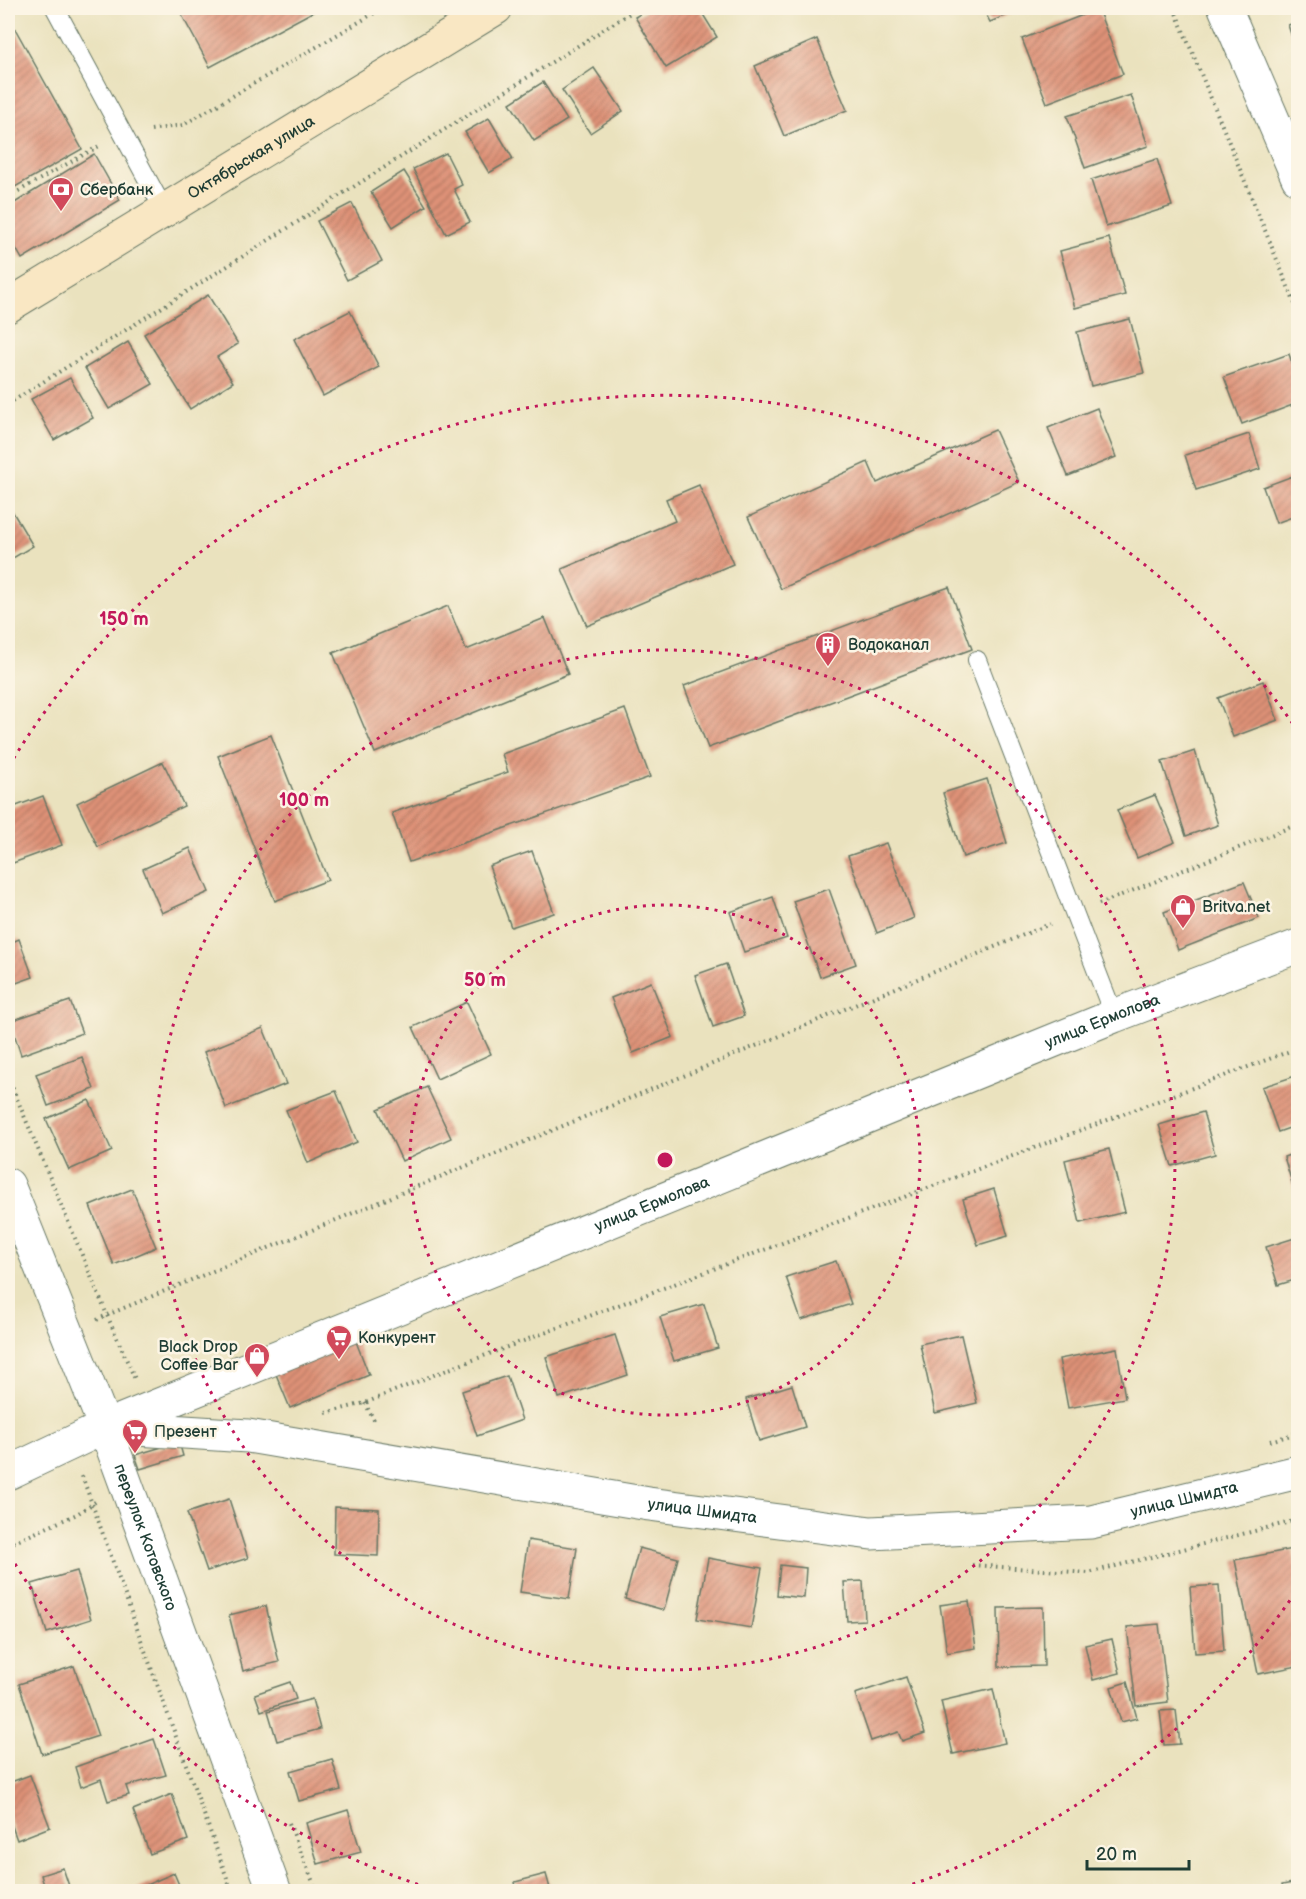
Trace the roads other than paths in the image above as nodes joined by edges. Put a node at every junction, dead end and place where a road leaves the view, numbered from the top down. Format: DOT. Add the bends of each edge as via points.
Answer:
graph roads {
  1 [pos="55,8"];
  2 [pos="496,8"];
  3 [pos="1225,8"];
  4 [pos="1299,178"];
  5 [pos="164,210"];
  6 [pos="8,306"];
  7 [pos="977,660"];
  8 [pos="1299,946"];
  9 [pos="1114,1016"];
  10 [pos="8,1185"];
  11 [pos="105,1427"];
  12 [pos="1299,1472"];
  13 [pos="8,1473"];
  14 [pos="275,1892"];
  1 -- 5 [label="lane"];
  2 -- 5 [label="main road, Октябрьская улица"];
  3 -- 4 [label="street"];
  5 -- 6 [label="main road, Октябрьская улица"];
  7 -- 9 [label="lane"];
  8 -- 9 [label="street, улица Ермолова"];
  9 -- 11 [label="street, улица Ермолова"];
  10 -- 11 [label="street, переулок Котовского"];
  11 -- 12 [label="street, улица Шмидта" via="248,1436 649,1503 871,1533 1091,1522"];
  11 -- 13 [label="street, улица Ермолова"];
  11 -- 14 [label="street, переулок Котовского"];
}
